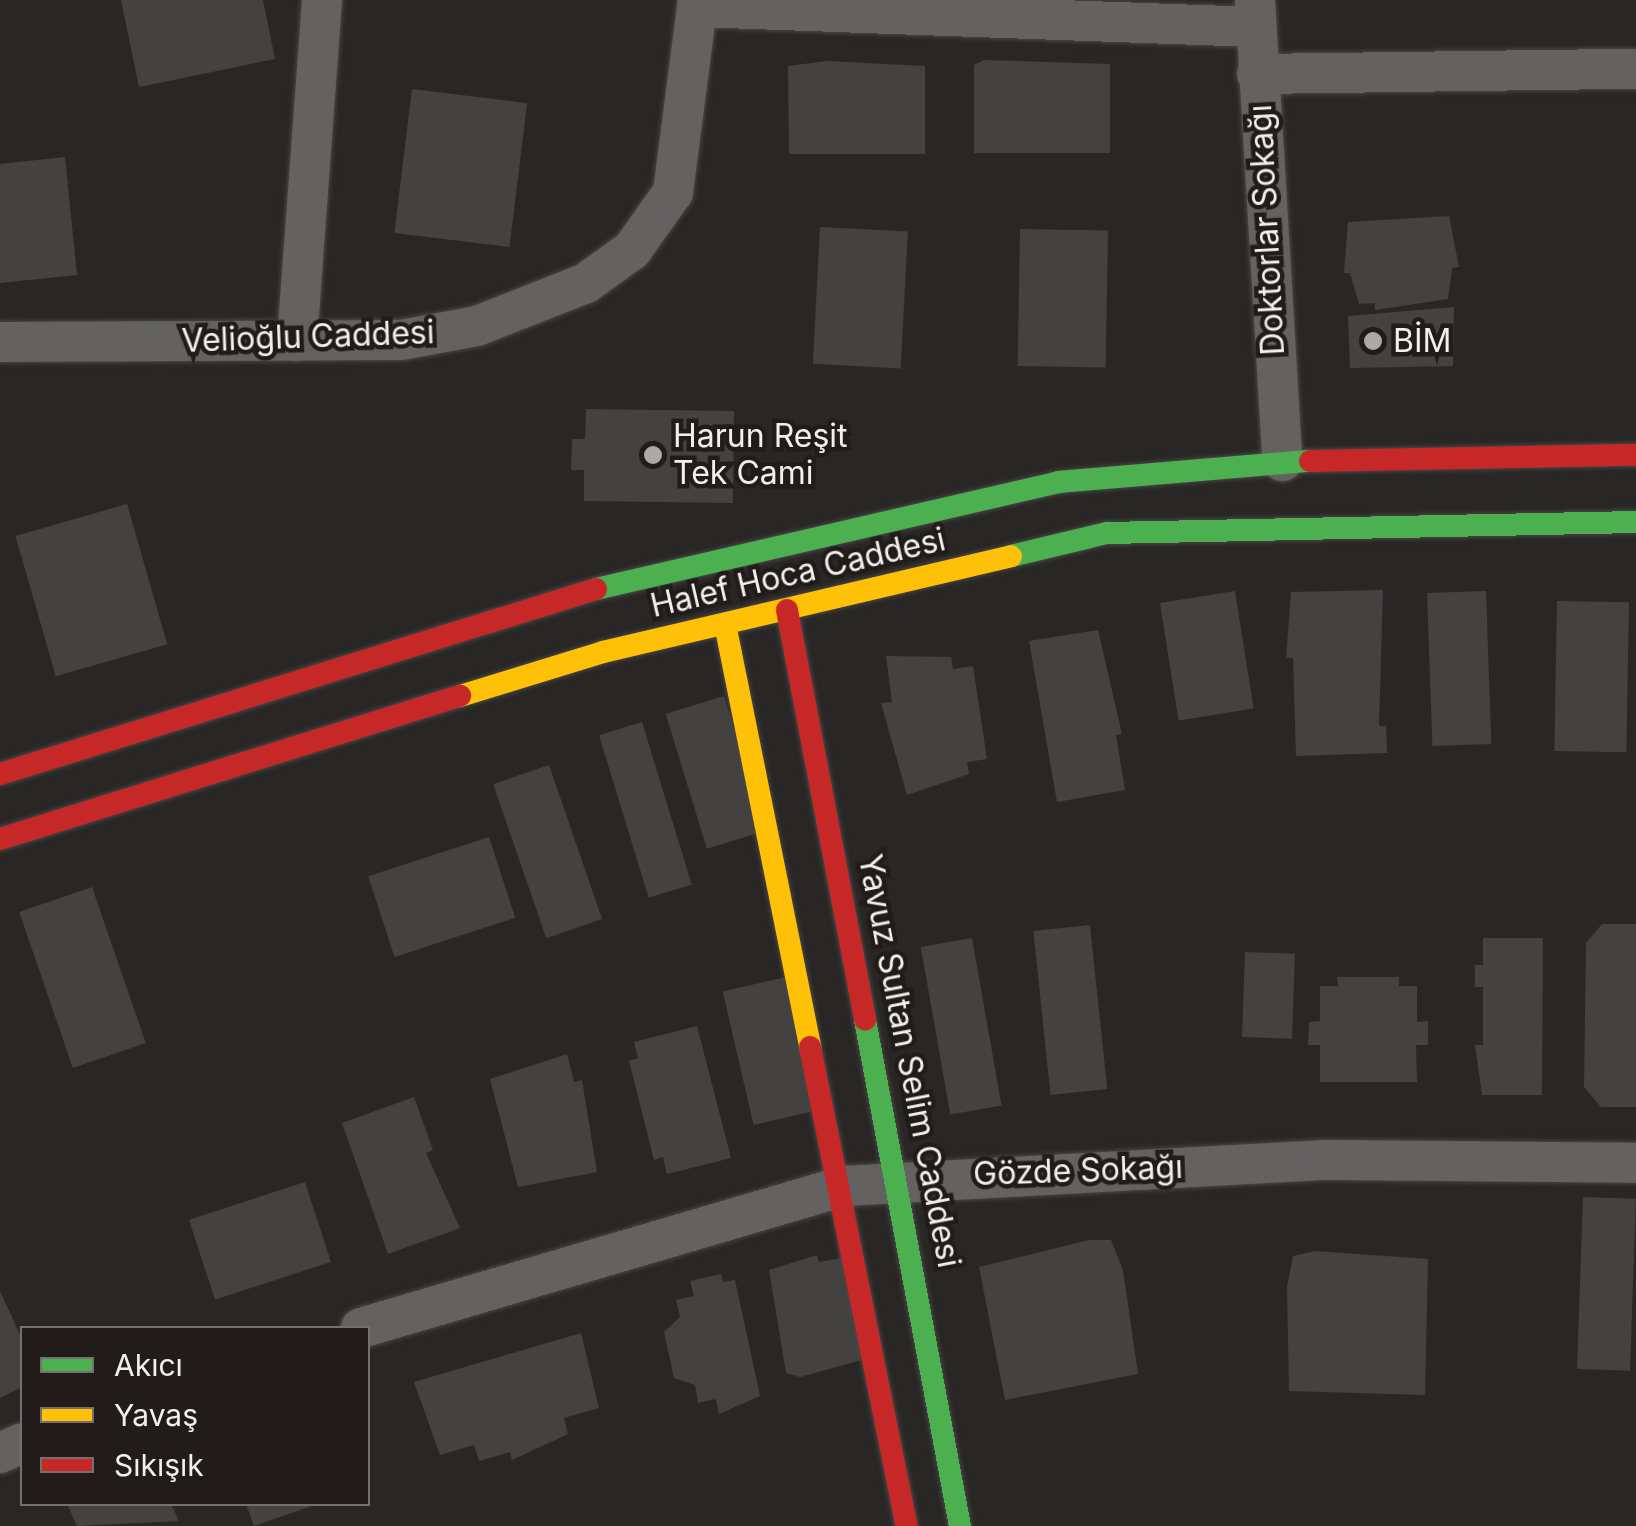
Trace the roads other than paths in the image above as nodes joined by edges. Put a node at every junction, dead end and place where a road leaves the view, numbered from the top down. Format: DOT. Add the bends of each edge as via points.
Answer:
graph roads {
  1 [pos="322,0"];
  2 [pos="698,3"];
  3 [pos="1256,14"];
  4 [pos="1636,69"];
  5 [pos="1257,74"];
  6 [pos="297,341"];
  7 [pos="0,342"];
  8 [pos="1636,455"];
  9 [pos="1282,460"];
  10 [pos="1636,522"];
  11 [pos="787,610"];
  12 [pos="725,624"];
  13 [pos="0,774"];
  14 [pos="0,839"];
  15 [pos="1636,1163"];
  16 [pos="900,1179"];
  17 [pos="844,1186"];
  18 [pos="368,1326"];
  19 [pos="907,1526"];
  20 [pos="960,1526"];
  1 -- 6 [label="street"];
  2 -- 3 [label="street"];
  2 -- 6 [label="street, Velioğlu Caddesi" via="673,192 621,259 586,283 476,326 400,340"];
  3 -- 5 [label="street, Doktorlar Sokağı"];
  4 -- 5 [label="street"];
  5 -- 9 [label="street, Doktorlar Sokağı"];
  6 -- 7 [label="street, Velioğlu Caddesi"];
  8 -- 9 [label="main road, Halef Hoca Caddesi"];
  9 -- 13 [label="main road, Halef Hoca Caddesi" via="1058,482 576,592"];
  10 -- 11 [label="main road, Halef Hoca Caddesi" via="1107,532"];
  11 -- 12 [label="main road, Halef Hoca Caddesi"];
  11 -- 16 [label="main road, Yavuz Sultan Selim Caddesi"];
  12 -- 14 [label="main road, Halef Hoca Caddesi" via="603,652"];
  12 -- 17 [label="main road"];
  15 -- 16 [label="street, Gözde Sokağı" via="1322,1160"];
  16 -- 17 [label="street, Gözde Sokağı"];
  16 -- 20 [label="main road, Yavuz Sultan Selim Caddesi"];
  17 -- 18 [label="street, Gözde Sokağı"];
  17 -- 19 [label="main road"];
}
